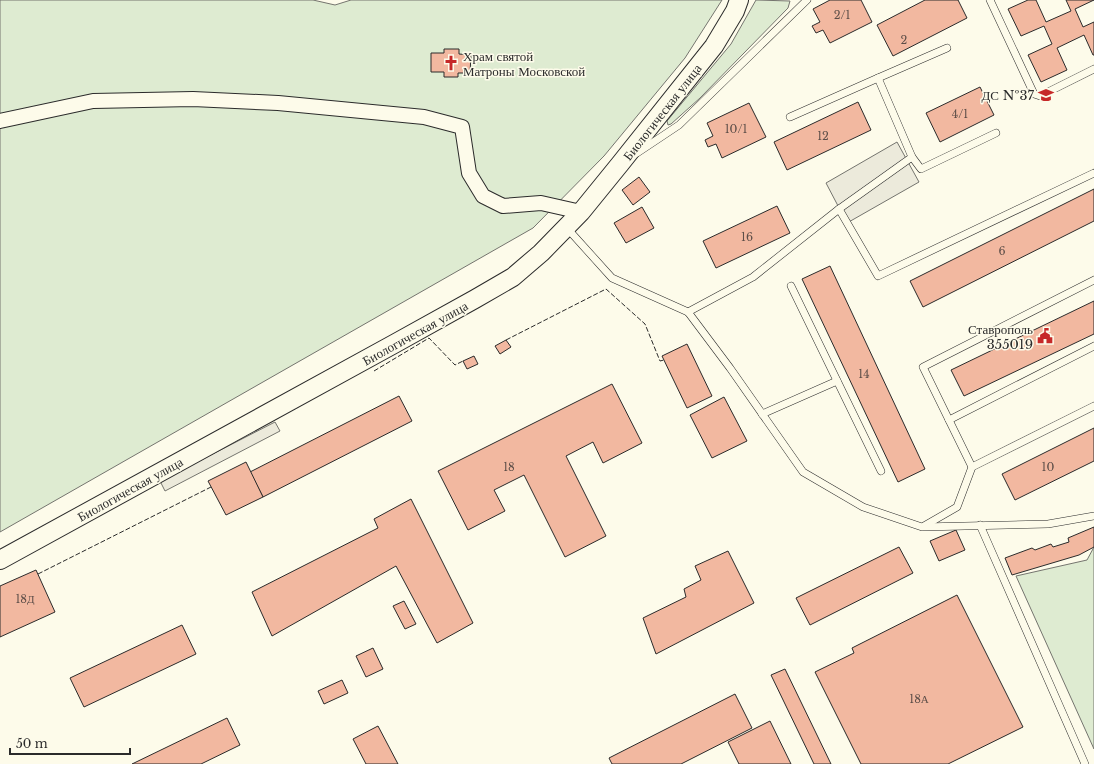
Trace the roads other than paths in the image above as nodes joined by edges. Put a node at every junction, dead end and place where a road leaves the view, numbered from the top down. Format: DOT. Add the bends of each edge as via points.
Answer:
graph roads {
  1 [pos="739,0"];
  2 [pos="808,0"];
  3 [pos="990,0"];
  4 [pos="947,48"];
  5 [pos="1094,69"];
  6 [pos="878,78"];
  7 [pos="790,117"];
  8 [pos="2,120"];
  9 [pos="996,133"];
  10 [pos="912,157"];
  11 [pos="620,164"];
  12 [pos="1094,173"];
  13 [pos="839,209"];
  14 [pos="581,212"];
  15 [pos="566,227"];
  16 [pos="1094,280"];
  17 [pos="791,286"];
  18 [pos="688,312"];
  19 [pos="1094,346"];
  20 [pos="837,381"];
  21 [pos="1094,406"];
  22 [pos="762,414"];
  23 [pos="949,420"];
  24 [pos="972,467"];
  25 [pos="881,471"];
  26 [pos="1094,516"];
  27 [pos="980,525"];
  28 [pos="922,527"];
  29 [pos="0,560"];
  30 [pos="1085,764"];
  1 -- 11 [label="street, Биологическая улица" via="735,12 714,46"];
  2 -- 11 [label="lane" via="679,125"];
  3 -- 5 [label="lane" via="1034,94 1040,96"];
  4 -- 6 [label="lane"];
  6 -- 7 [label="lane"];
  6 -- 10 [label="lane"];
  8 -- 14 [label="street" via="93,101 193,99 278,103 424,117 462,127 469,173 483,196 503,206 541,203"];
  9 -- 10 [label="lane" via="921,169"];
  10 -- 13 [label="lane"];
  11 -- 14 [label="street, Биологическая улица"];
  12 -- 13 [label="lane" via="878,276"];
  13 -- 18 [label="lane" via="753,277"];
  14 -- 15 [label="street, Биологическая улица"];
  15 -- 18 [label="lane" via="612,278"];
  15 -- 29 [label="street, Биологическая улица" via="513,277 475,300"];
  16 -- 23 [label="lane" via="923,367"];
  17 -- 20 [label="lane"];
  18 -- 22 [label="lane"];
  19 -- 23 [label="lane"];
  20 -- 22 [label="lane"];
  20 -- 25 [label="lane"];
  21 -- 24 [label="lane"];
  22 -- 28 [label="lane" via="803,472 862,507"];
  23 -- 24 [label="lane"];
  24 -- 28 [label="lane" via="957,507"];
  26 -- 27 [label="lane" via="1048,524"];
  27 -- 28 [label="lane"];
  27 -- 30 [label="lane"];
}
